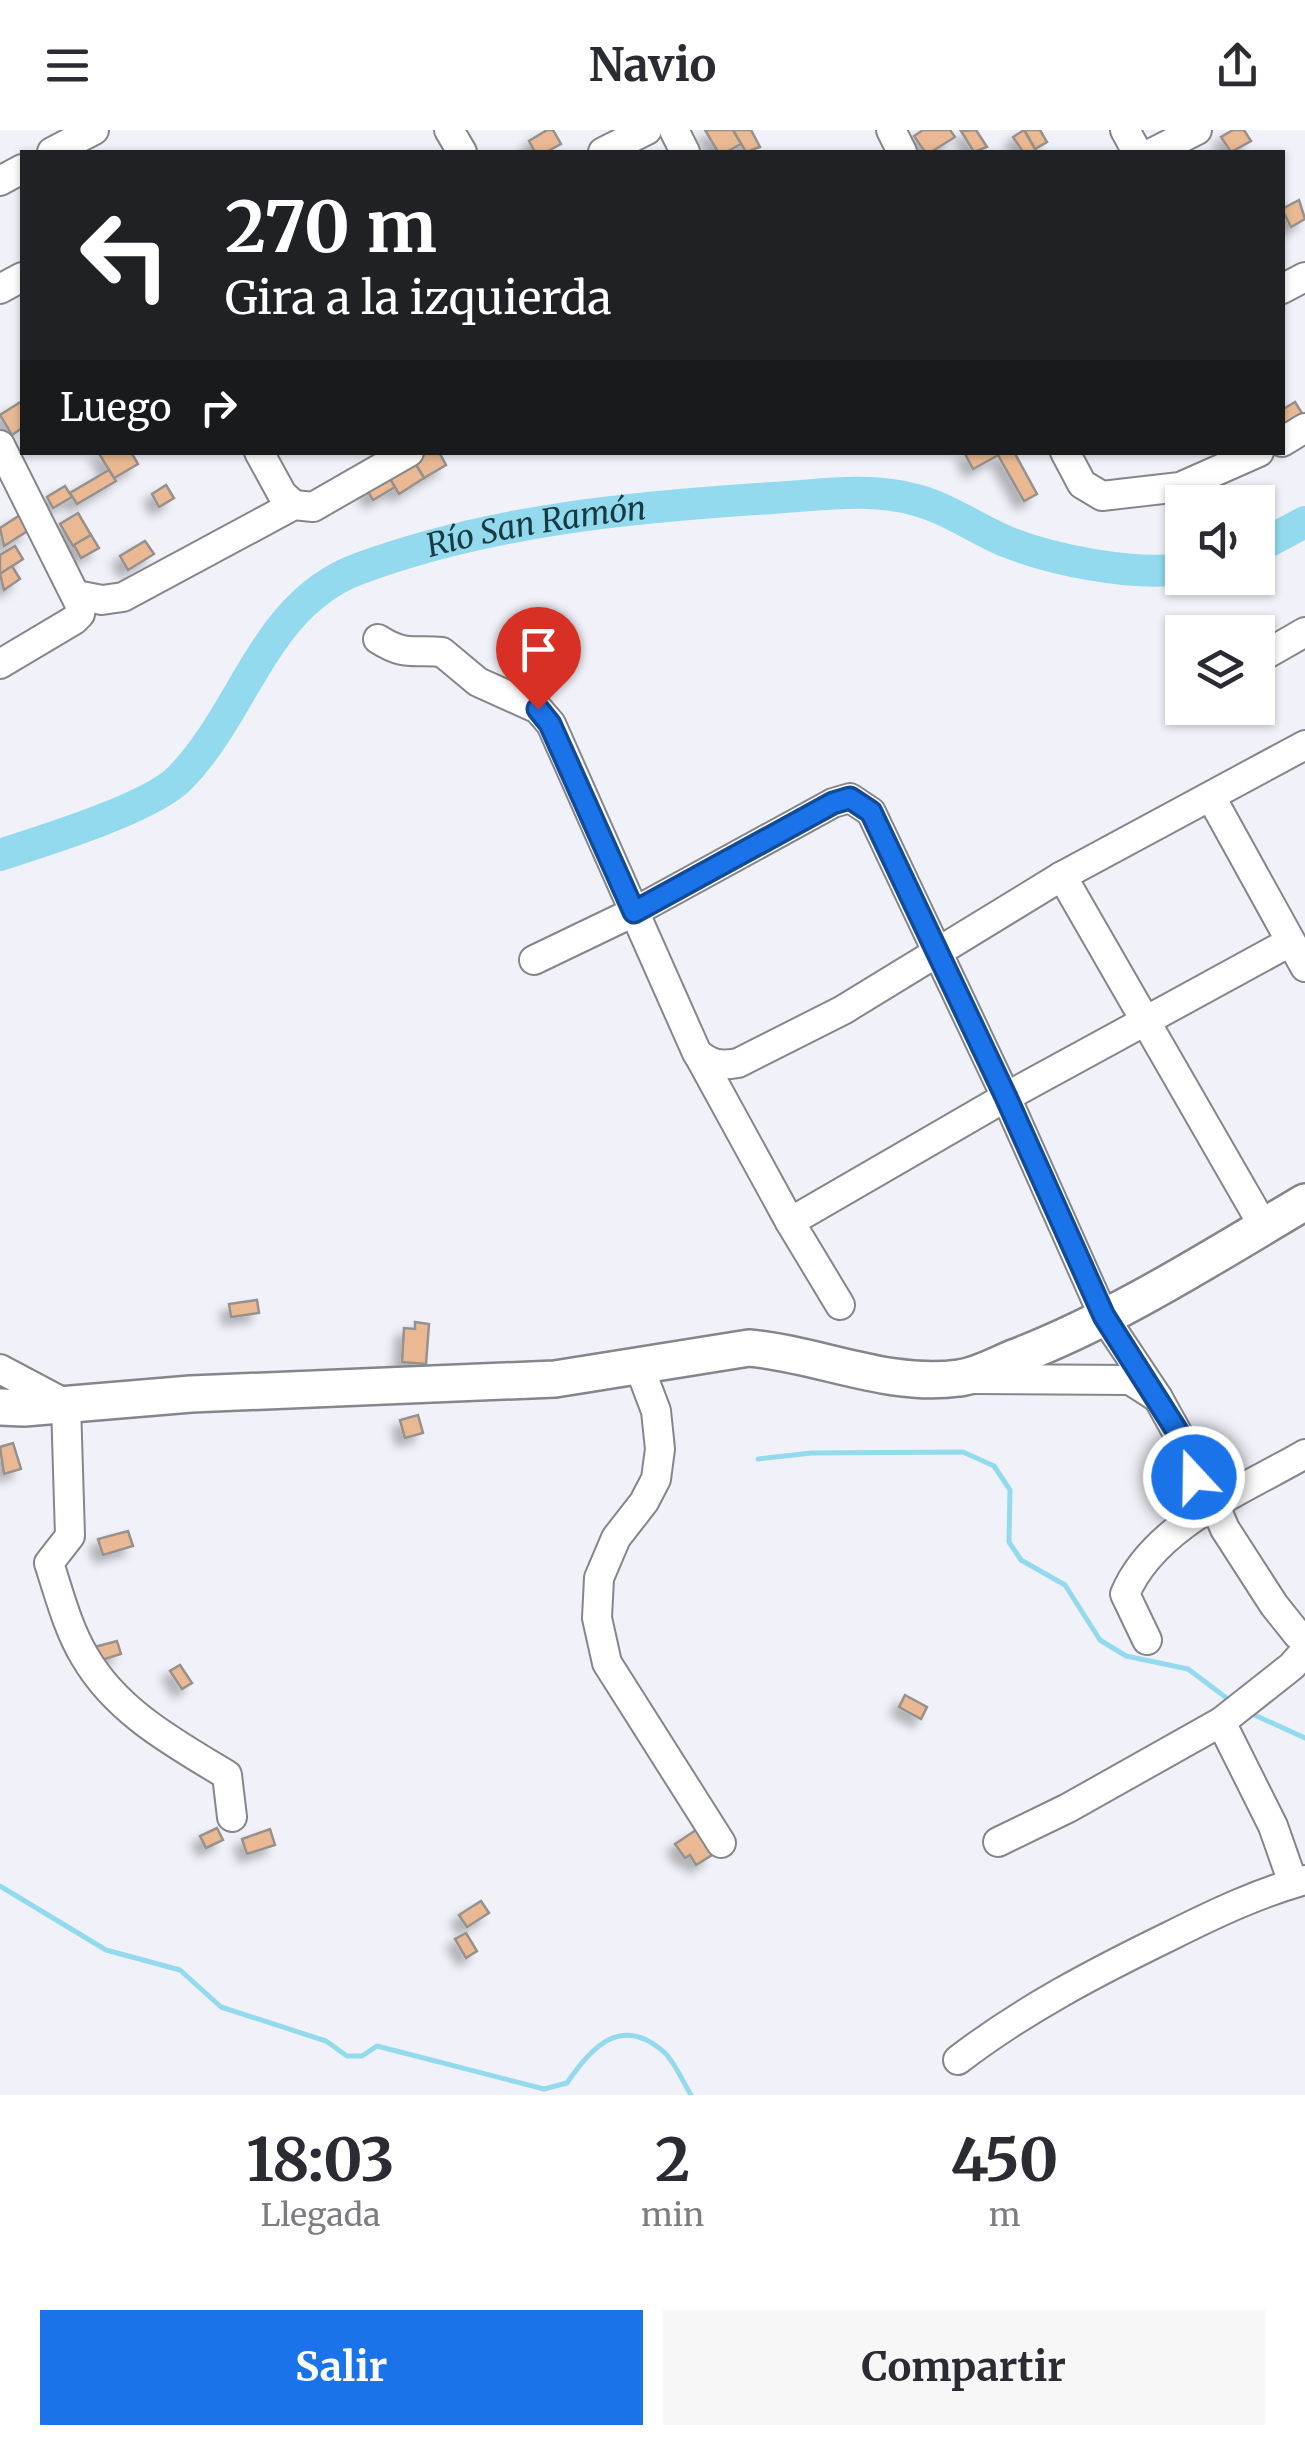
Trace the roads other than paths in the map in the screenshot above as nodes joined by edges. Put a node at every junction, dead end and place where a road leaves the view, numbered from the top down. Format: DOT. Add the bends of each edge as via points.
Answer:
graph roads {
  1 [pos="646,130"];
  2 [pos="1197,130"];
  3 [pos="91,136"];
  4 [pos="57,150"];
  5 [pos="607,150"];
  6 [pos="1158,150"];
  7 [pos="261,455"];
  8 [pos="404,455"];
  9 [pos="1067,455"];
  10 [pos="1252,455"];
  11 [pos="11,458"];
  12 [pos="294,505"];
  13 [pos="76,595"];
  14 [pos="1305,632"];
  15 [pos="378,639"];
  16 [pos="1275,649"];
  17 [pos="0,664"];
  18 [pos="1305,745"];
  19 [pos="1211,797"];
  20 [pos="1062,876"];
  21 [pos="634,912"];
  22 [pos="1290,942"];
  23 [pos="939,954"];
  24 [pos="534,960"];
  25 [pos="1305,967"];
  26 [pos="1147,1023"];
  27 [pos="697,1053"];
  28 [pos="1006,1097"];
  29 [pos="1305,1202"];
  30 [pos="790,1222"];
  31 [pos="1264,1227"];
  32 [pos="840,1305"];
  33 [pos="1104,1316"];
  34 [pos="639,1366"];
  35 [pos="0,1369"];
  36 [pos="962,1378"];
  37 [pos="1158,1398"];
  38 [pos="66,1404"];
  39 [pos="0,1406"];
  40 [pos="1305,1454"];
  41 [pos="1215,1506"];
  42 [pos="1305,1638"];
  43 [pos="1147,1640"];
  44 [pos="1305,1651"];
  45 [pos="1221,1722"];
  46 [pos="232,1817"];
  47 [pos="998,1842"];
  48 [pos="721,1843"];
  49 [pos="1299,1881"];
  50 [pos="958,2060"];
  1 -- 5 [label="street"];
  2 -- 6 [label="street"];
  3 -- 4 [label="street"];
  7 -- 12 [label="street"];
  8 -- 12 [label="street" via="313,507"];
  9 -- 10 [label="street" via="1082,484 1102,496 1180,487"];
  11 -- 13 [label="street"];
  12 -- 13 [label="street" via="123,597"];
  13 -- 17 [label="street" via="80,614"];
  14 -- 16 [label="street"];
  15 -- 21 [label="street" via="396,651 442,652 478,682 538,709"];
  18 -- 19 [label="street"];
  19 -- 20 [label="street"];
  19 -- 22 [label="street"];
  20 -- 23 [label="street"];
  20 -- 26 [label="street"];
  21 -- 23 [label="street" via="850,798 871,812"];
  21 -- 24 [label="street"];
  21 -- 27 [label="street"];
  22 -- 25 [label="street"];
  22 -- 26 [label="street"];
  23 -- 27 [label="street" via="738,1063 708,1063"];
  23 -- 28 [label="street"];
  26 -- 28 [label="street"];
  26 -- 31 [label="street"];
  27 -- 30 [label="street"];
  28 -- 30 [label="street"];
  28 -- 33 [label="street"];
  29 -- 31 [label="main road"];
  30 -- 32 [label="street"];
  31 -- 33 [label="main road"];
  33 -- 36 [label="main road"];
  33 -- 37 [label="street"];
  34 -- 36 [label="main road" via="749,1348 878,1374"];
  34 -- 38 [label="main road" via="554,1379"];
  34 -- 48 [label="street" via="656,1412 656,1479 604,1564 597,1618 607,1663"];
  35 -- 38 [label="street"];
  36 -- 37 [label="street" via="1130,1380"];
  37 -- 41 [label="street" via="1184,1442 1194,1477"];
  38 -- 39 [label="main road"];
  38 -- 46 [label="street" via="70,1536 49,1563 62,1602 84,1656 115,1698 227,1775"];
  40 -- 41 [label="street"];
  41 -- 42 [label="street" via="1274,1605"];
  41 -- 43 [label="street" via="1153,1548 1132,1578 1125,1594"];
  44 -- 45 [label="street"];
  45 -- 47 [label="street"];
  45 -- 49 [label="street"];
  49 -- 50 [label="street" via="1139,1951 1038,2005"];
}
